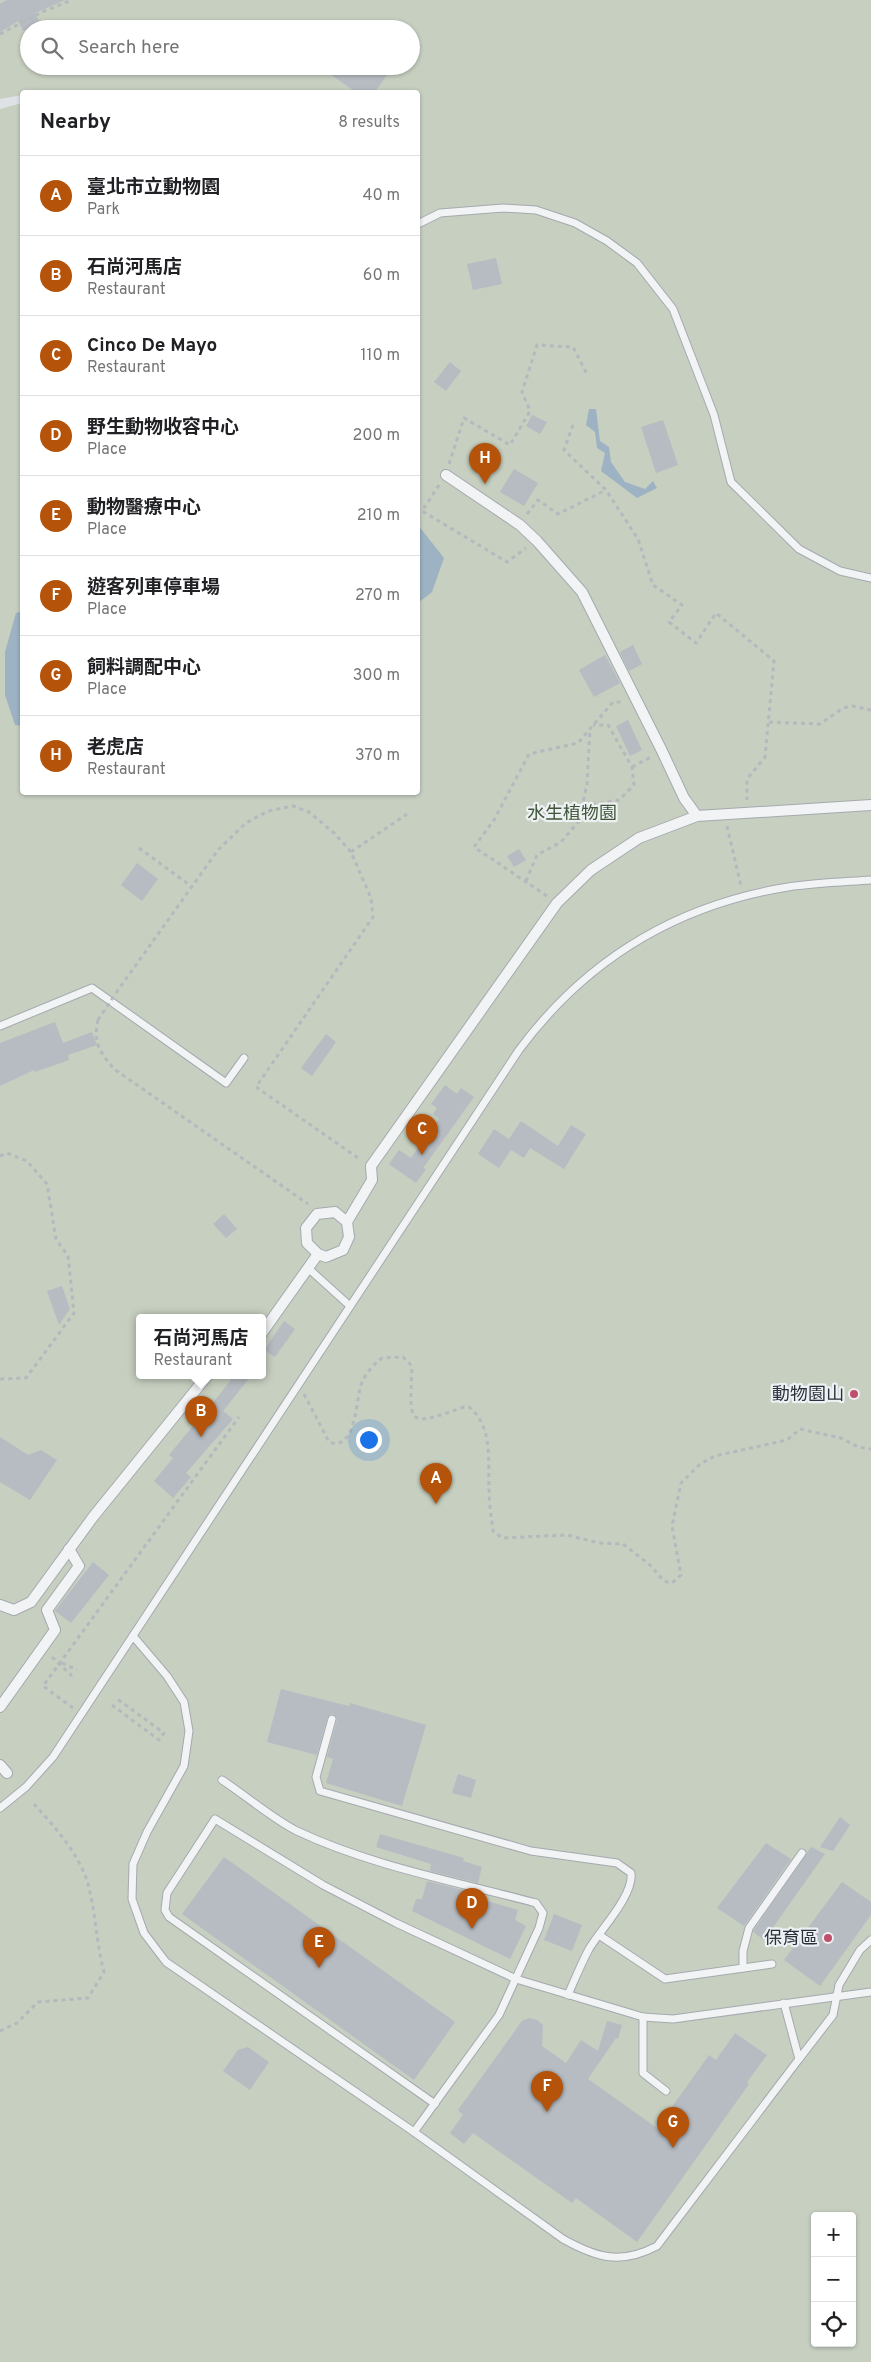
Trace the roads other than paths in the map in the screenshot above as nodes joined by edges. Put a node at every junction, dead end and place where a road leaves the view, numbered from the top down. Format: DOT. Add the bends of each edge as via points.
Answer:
graph roads {
  1 [pos="420,223"];
  2 [pos="446,474"];
  3 [pos="871,578"];
  4 [pos="871,805"];
  5 [pos="697,816"];
  6 [pos="871,880"];
  7 [pos="0,1026"];
  8 [pos="244,1058"];
  9 [pos="348,1222"];
  10 [pos="318,1254"];
  11 [pos="309,1270"];
  12 [pos="350,1306"];
  13 [pos="266,1328"];
  14 [pos="205,1379"];
  15 [pos="69,1549"];
  16 [pos="0,1605"];
  17 [pos="133,1636"];
  18 [pos="0,1707"];
  19 [pos="332,1719"];
  20 [pos="222,1780"];
  21 [pos="0,1808"];
  22 [pos="802,1853"];
  23 [pos="599,1935"];
  24 [pos="871,1940"];
  25 [pos="772,1964"];
  26 [pos="743,1968"];
  27 [pos="516,1979"];
  28 [pos="871,1992"];
  29 [pos="568,1995"];
  30 [pos="837,1996"];
  31 [pos="784,2003"];
  32 [pos="643,2018"];
  33 [pos="799,2059"];
  34 [pos="666,2091"];
  35 [pos="435,2104"];
  36 [pos="414,2132"];
  1 -- 3 [label="lane" via="440,213 503,208 536,210 575,223 636,263 673,309 714,415 731,482 799,549 840,571"];
  2 -- 5 [label="street" via="520,525 582,592 684,798"];
  4 -- 5 [label="street"];
  5 -- 9 [label="street" via="639,838 591,870 557,903 371,1166 372,1180"];
  6 -- 12 [label="lane" via="788,887 743,896 686,916 615,954 562,998 519,1050"];
  7 -- 8 [label="lane" via="92,988 226,1083"];
  9 -- 10 [label="street" via="349,1237 343,1250 326,1257"];
  9 -- 10 [label="street" via="335,1212 317,1214 306,1228 307,1242"];
  10 -- 11 [label="street"];
  11 -- 12 [label="lane"];
  11 -- 13 [label="street"];
  12 -- 17 [label="lane"];
  14 -- 15 [label="street"];
  15 -- 16 [label="street" via="31,1602 14,1610"];
  15 -- 18 [label="street" via="79,1566 47,1610 56,1630"];
  17 -- 21 [label="lane" via="41,1772"];
  17 -- 36 [label="lane" via="184,1702 189,1731 184,1766 133,1864 132,1899 144,1933 166,1962"];
  19 -- 23 [label="lane" via="316,1777 320,1791 531,1851 617,1863 625,1867 631,1873 632,1881"];
  20 -- 27 [label="lane" via="295,1830 338,1848 536,1904 543,1913 539,1928"];
  22 -- 26 [label="lane" via="749,1928 743,1951"];
  23 -- 26 [label="lane" via="666,1979"];
  23 -- 29 [label="lane"];
  24 -- 30 [label="lane" via="860,1950 839,1985"];
  25 -- 26 [label="lane"];
  27 -- 29 [label="lane"];
  27 -- 35 [label="lane" via="499,2015"];
  27 -- 35 [label="lane" via="323,1885 215,1820 188,1860 167,1893 165,1910 168,1917"];
  28 -- 30 [label="lane"];
  29 -- 32 [label="lane"];
  30 -- 31 [label="lane"];
  30 -- 33 [label="lane" via="833,2015"];
  31 -- 32 [label="lane" via="673,2019"];
  31 -- 33 [label="lane"];
  32 -- 34 [label="lane" via="643,2073"];
  33 -- 36 [label="lane" via="657,2246 619,2258 588,2253 563,2239"];
  35 -- 36 [label="lane"];
}
